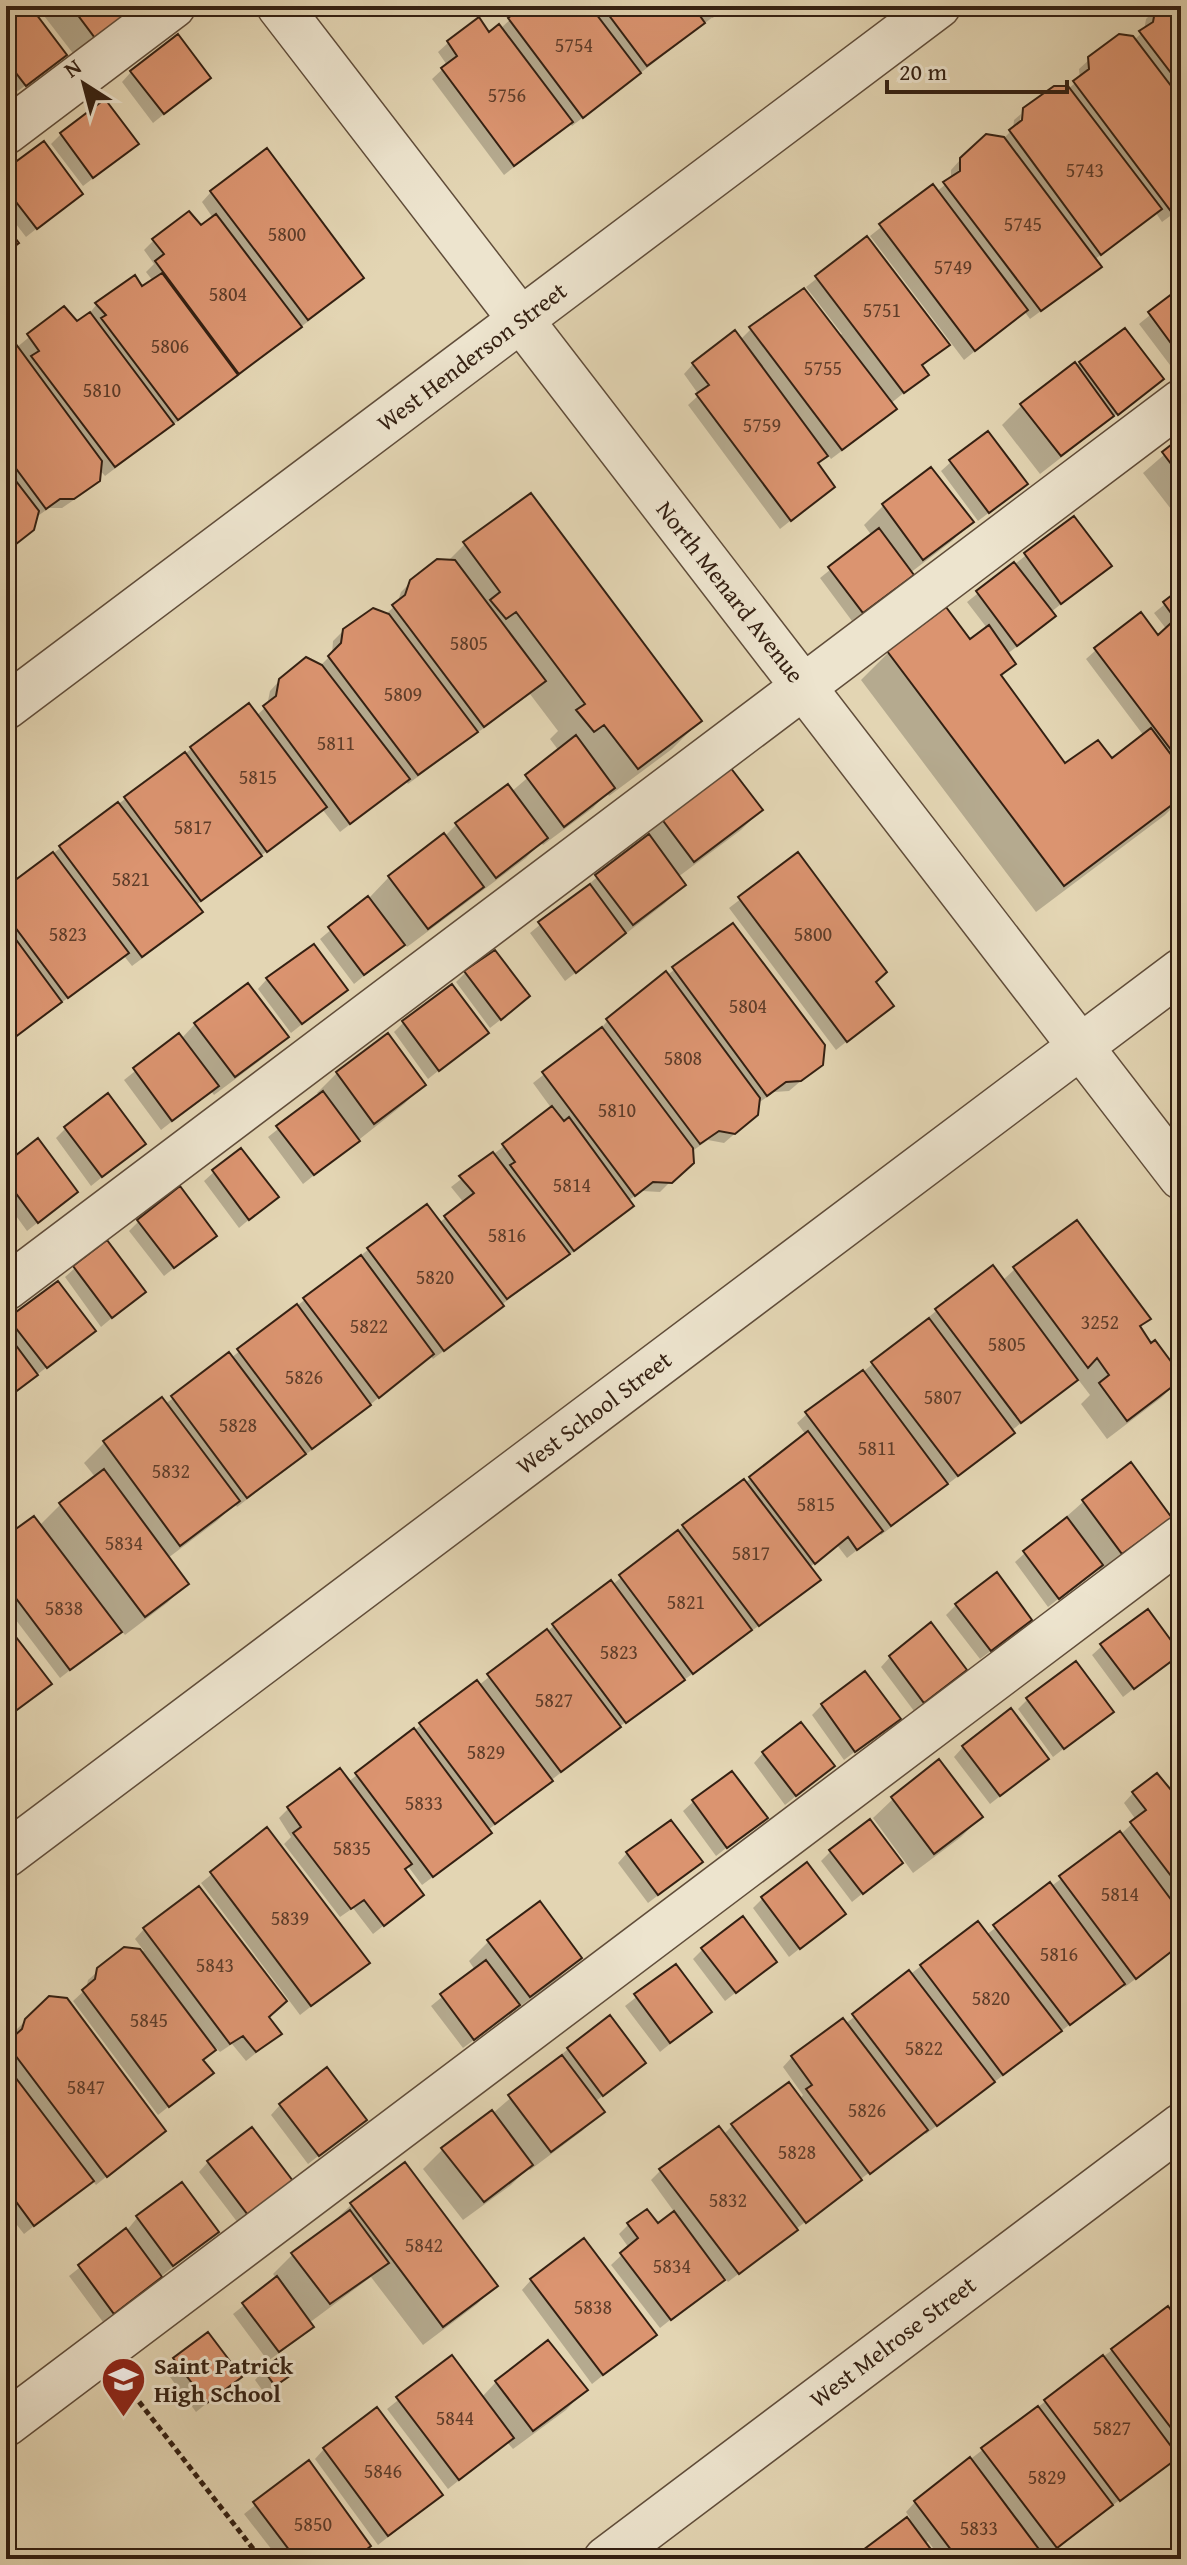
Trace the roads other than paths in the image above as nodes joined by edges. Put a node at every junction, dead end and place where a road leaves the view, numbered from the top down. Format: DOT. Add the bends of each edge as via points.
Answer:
graph roads {
  1 [pos="173,6"];
  2 [pos="279,6"];
  3 [pos="938,6"];
  4 [pos="6,132"];
  5 [pos="521,320"];
  6 [pos="1181,402"];
  7 [pos="803,687"];
  8 [pos="6,707"];
  9 [pos="1181,971"];
  10 [pos="1080,1047"];
  11 [pos="1181,1177"];
  12 [pos="6,1288"];
  13 [pos="1181,1538"];
  14 [pos="6,1855"];
  15 [pos="1181,2126"];
  16 [pos="6,2424"];
  17 [pos="606,2559"];
  1 -- 4 [label="street"];
  2 -- 5 [label="street, North Menard Avenue"];
  3 -- 5 [label="street, West Henderson Street"];
  5 -- 7 [label="street, North Menard Avenue"];
  5 -- 8 [label="street, West Henderson Street"];
  6 -- 7 [label="street"];
  7 -- 10 [label="street, North Menard Avenue"];
  7 -- 12 [label="street"];
  9 -- 10 [label="street, West School Street"];
  10 -- 11 [label="street, North Menard Avenue"];
  10 -- 14 [label="street, West School Street"];
  13 -- 16 [label="street"];
  15 -- 17 [label="street, West Melrose Street"];
}
